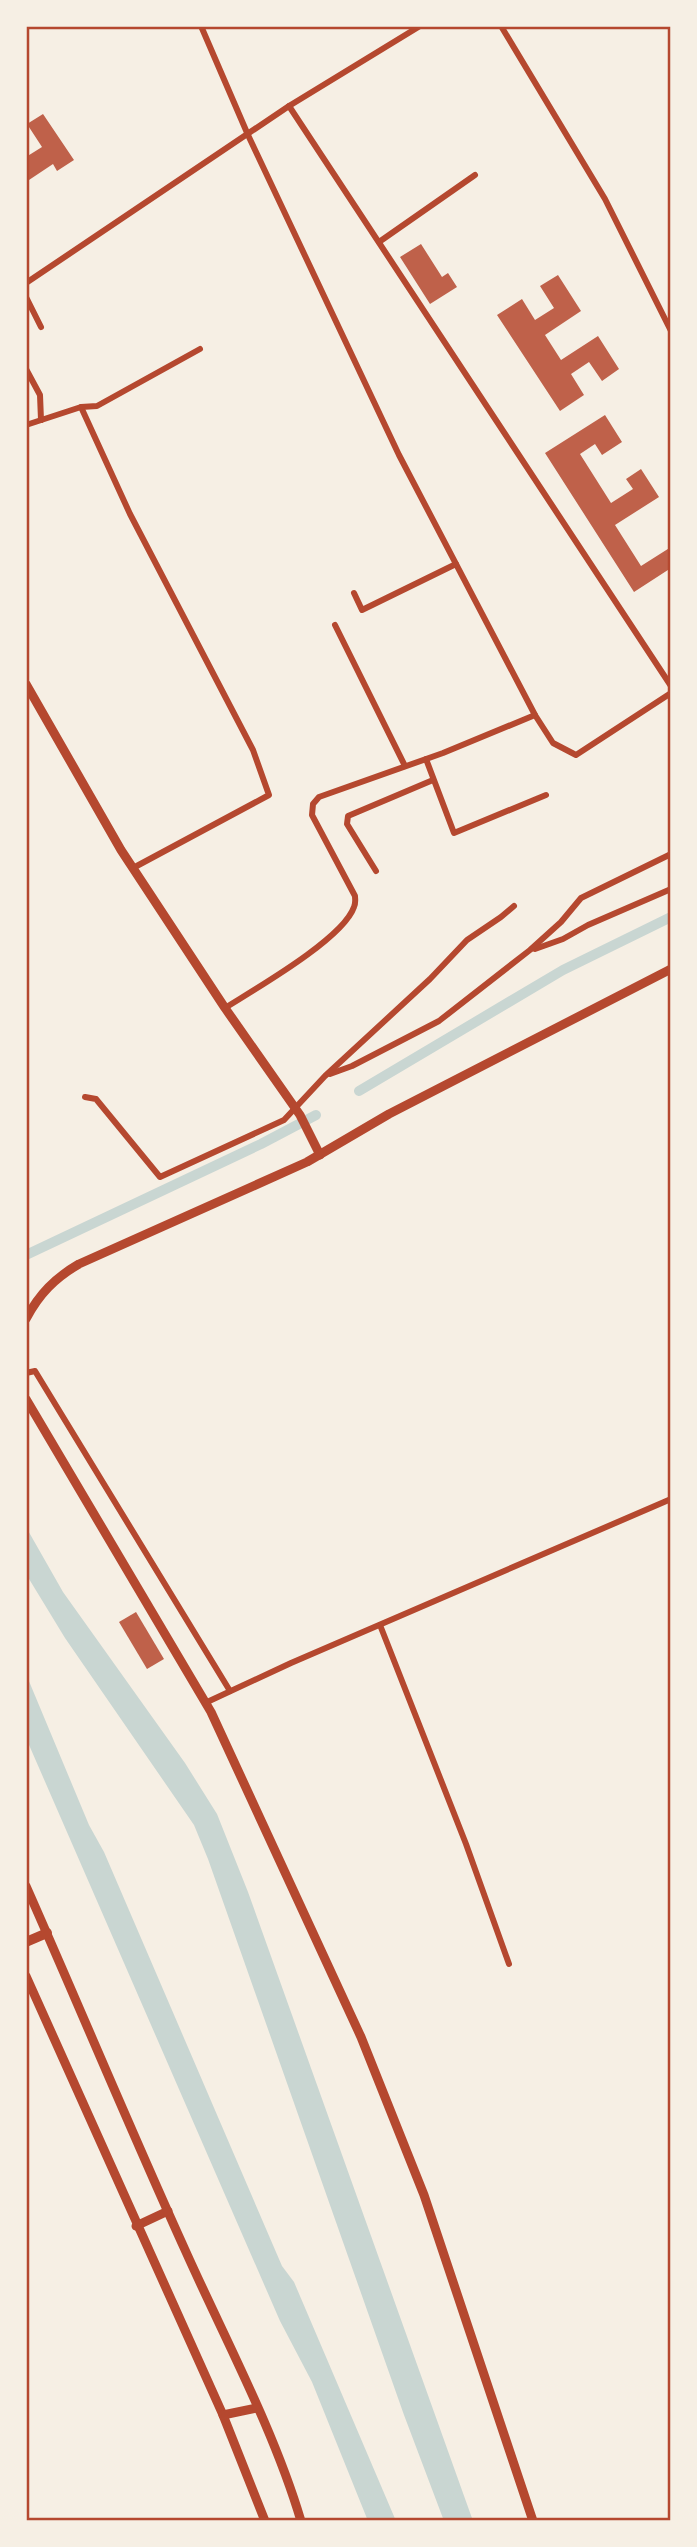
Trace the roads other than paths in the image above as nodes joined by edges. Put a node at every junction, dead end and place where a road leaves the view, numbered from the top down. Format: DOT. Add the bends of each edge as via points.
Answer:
graph roads {
  1 [pos="201,26"];
  2 [pos="420,26"];
  3 [pos="501,26"];
  4 [pos="289,106"];
  5 [pos="248,135"];
  6 [pos="475,175"];
  7 [pos="379,242"];
  8 [pos="26,283"];
  9 [pos="26,297"];
  10 [pos="41,327"];
  11 [pos="671,331"];
  12 [pos="200,349"];
  13 [pos="26,369"];
  14 [pos="81,407"];
  15 [pos="41,420"];
  16 [pos="26,425"];
  17 [pos="456,564"];
  18 [pos="354,593"];
  19 [pos="335,625"];
  20 [pos="26,684"];
  21 [pos="671,686"];
  22 [pos="671,693"];
  23 [pos="535,715"];
  24 [pos="426,759"];
  25 [pos="405,766"];
  26 [pos="433,780"];
  27 [pos="546,795"];
  28 [pos="671,854"];
  29 [pos="133,868"];
  30 [pos="376,871"];
  31 [pos="671,889"];
  32 [pos="513,906"];
  33 [pos="530,950"];
  34 [pos="671,969"];
  35 [pos="225,1008"];
  36 [pos="325,1076"];
  37 [pos="85,1097"];
  38 [pos="297,1111"];
  39 [pos="320,1155"];
  40 [pos="28,1317"];
  41 [pos="26,1373"];
  42 [pos="26,1399"];
  43 [pos="671,1499"];
  44 [pos="380,1625"];
  45 [pos="230,1691"];
  46 [pos="205,1703"];
  47 [pos="26,1886"];
  48 [pos="47,1933"];
  49 [pos="26,1941"];
  50 [pos="509,1964"];
  51 [pos="26,1976"];
  52 [pos="168,2211"];
  53 [pos="136,2226"];
  54 [pos="257,2408"];
  55 [pos="223,2415"];
  56 [pos="265,2521"];
  57 [pos="301,2521"];
  58 [pos="533,2521"];
  1 -- 5 [label="street"];
  2 -- 4 [label="street"];
  3 -- 11 [label="street" via="605,199"];
  4 -- 5 [label="street"];
  4 -- 7 [label="street"];
  5 -- 8 [label="street"];
  5 -- 17 [label="street" via="399,455"];
  6 -- 7 [label="street"];
  7 -- 21 [label="street"];
  9 -- 10 [label="street"];
  12 -- 14 [label="street" via="97,407"];
  13 -- 15 [label="street" via="40,395"];
  14 -- 15 [label="street"];
  14 -- 29 [label="street" via="253,750 269,795"];
  15 -- 16 [label="street"];
  17 -- 18 [label="street" via="362,610"];
  17 -- 23 [label="street"];
  19 -- 25 [label="street"];
  20 -- 29 [label="main road"];
  22 -- 23 [label="street" via="576,755 553,743"];
  23 -- 24 [label="street"];
  24 -- 25 [label="street"];
  24 -- 26 [label="street"];
  25 -- 35 [label="street" via="319,797 313,804 312,815 355,896 354,907 316,948"];
  26 -- 27 [label="street" via="454,833"];
  26 -- 30 [label="street" via="348,816 347,824"];
  28 -- 33 [label="street" via="581,898"];
  29 -- 35 [label="main road"];
  31 -- 33 [label="street"];
  32 -- 36 [label="street" via="467,940"];
  33 -- 36 [label="street" via="439,1021"];
  34 -- 39 [label="main road"];
  35 -- 38 [label="main road"];
  36 -- 38 [label="street"];
  37 -- 38 [label="street" via="96,1099 160,1177"];
  38 -- 39 [label="main road"];
  39 -- 40 [label="main road" via="79,1264 51,1283"];
  41 -- 45 [label="street" via="36,1371"];
  42 -- 46 [label="main road"];
  43 -- 44 [label="street"];
  44 -- 45 [label="street"];
  44 -- 50 [label="street"];
  45 -- 46 [label="street"];
  46 -- 58 [label="main road" via="361,2037 424,2195"];
  47 -- 48 [label="main road"];
  48 -- 49 [label="main road"];
  48 -- 52 [label="main road"];
  51 -- 53 [label="main road"];
  52 -- 53 [label="main road"];
  52 -- 54 [label="main road"];
  53 -- 55 [label="main road"];
  54 -- 55 [label="main road"];
  54 -- 57 [label="main road"];
  55 -- 56 [label="main road"];
}
